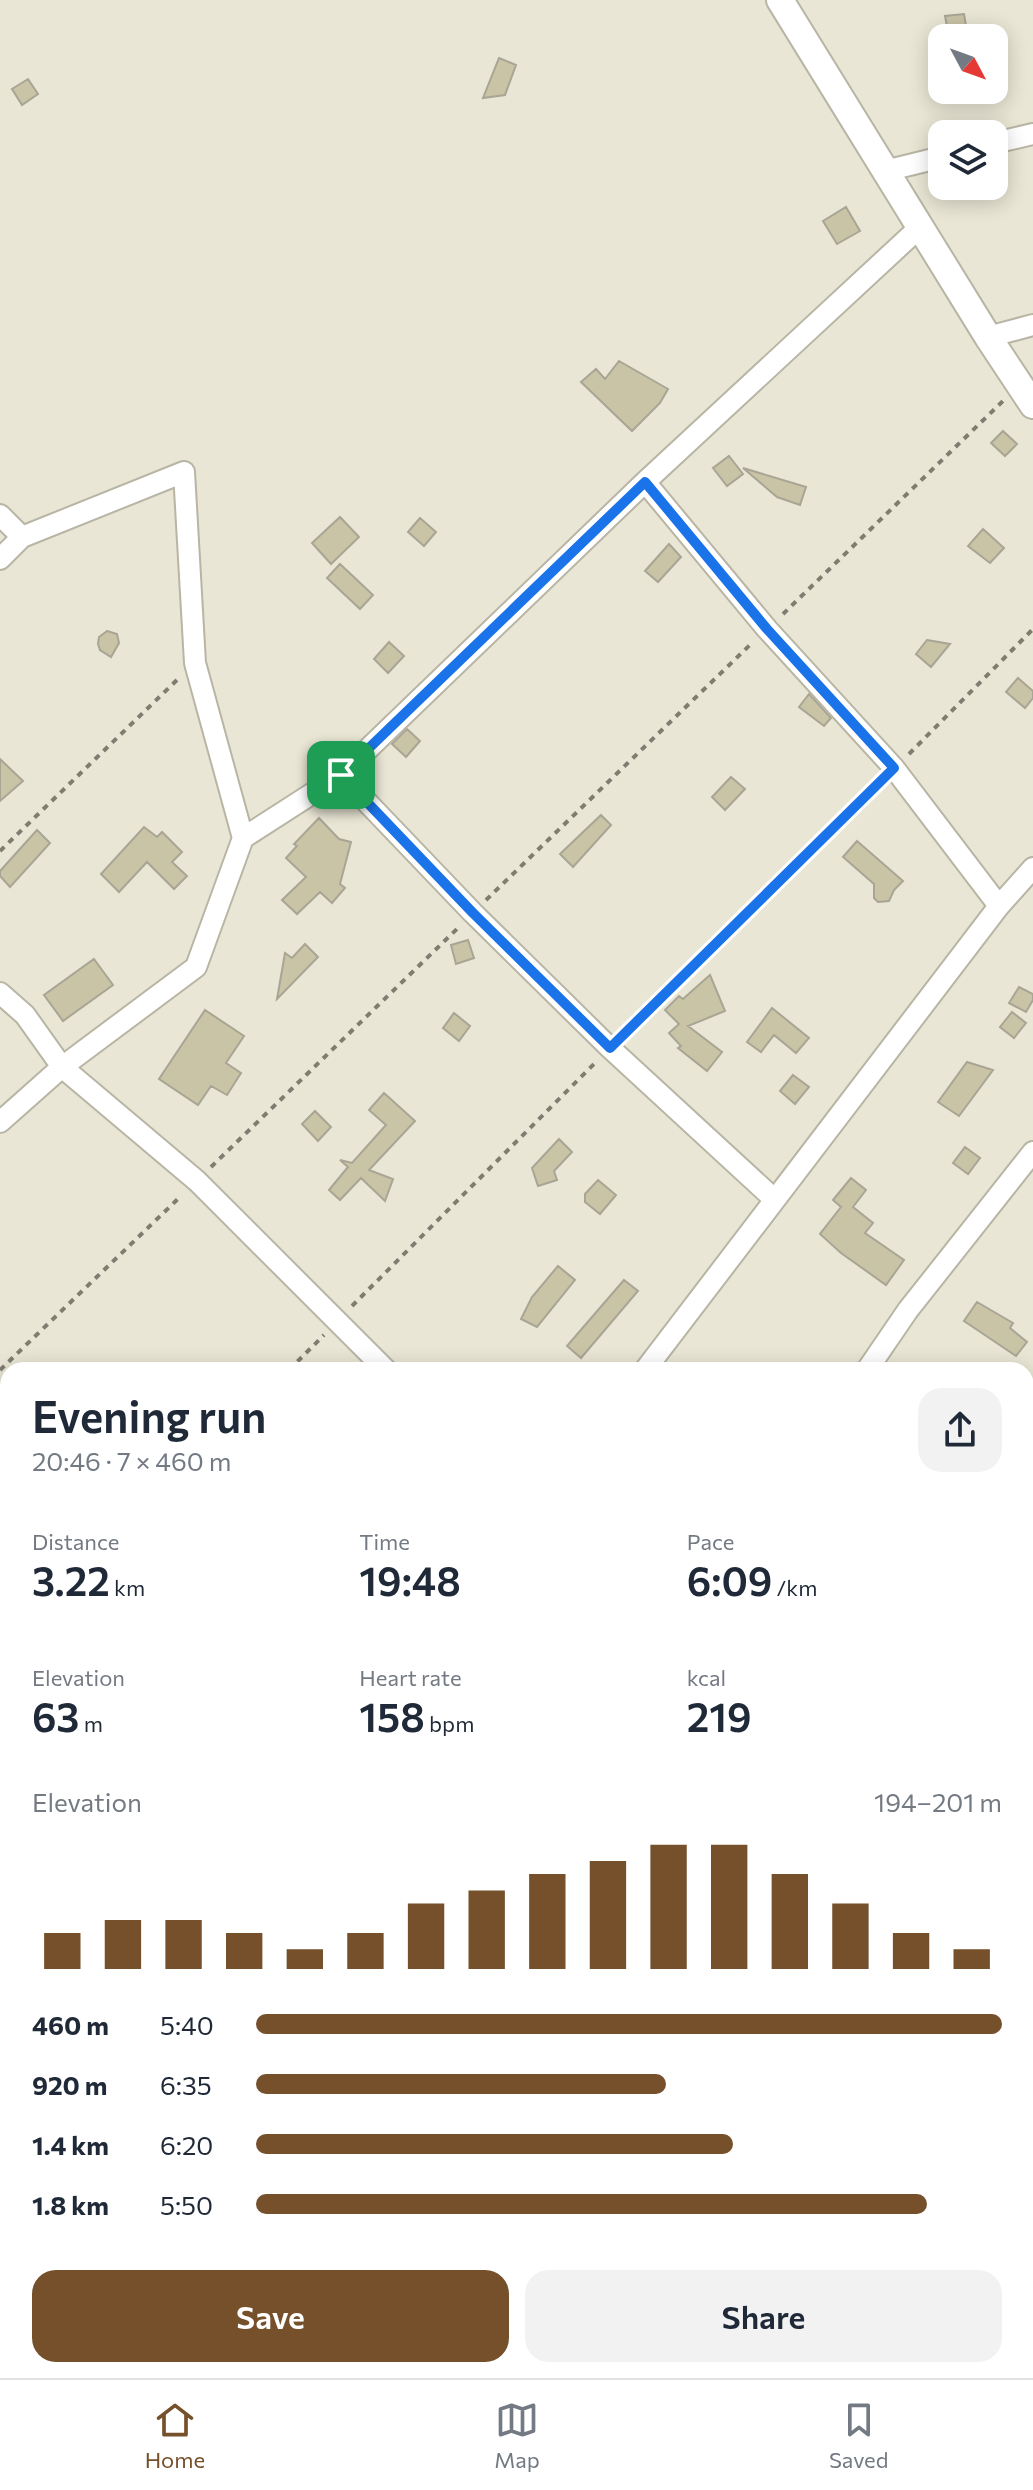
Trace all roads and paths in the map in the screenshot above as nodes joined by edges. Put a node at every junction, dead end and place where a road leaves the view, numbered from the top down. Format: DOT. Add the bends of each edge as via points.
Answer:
graph roads {
  1 [pos="780,0"];
  2 [pos="1033,134"];
  3 [pos="1008,140"];
  4 [pos="928,160"];
  5 [pos="885,171"];
  6 [pos="920,227"];
  7 [pos="1033,325"];
  8 [pos="988,337"];
  9 [pos="1026,395"];
  10 [pos="645,482"];
  11 [pos="0,515"];
  12 [pos="22,537"];
  13 [pos="0,559"];
  14 [pos="767,629"];
  15 [pos="1033,629"];
  16 [pos="195,663"];
  17 [pos="894,768"];
  18 [pos="341,775"];
  19 [pos="243,838"];
  20 [pos="0,851"];
  21 [pos="1033,868"];
  22 [pos="999,906"];
  23 [pos="473,913"];
  24 [pos="0,993"];
  25 [pos="610,1048"];
  26 [pos="62,1067"];
  27 [pos="0,1122"];
  28 [pos="1033,1152"];
  29 [pos="197,1181"];
  30 [pos="774,1199"];
  31 [pos="337,1322"];
  32 [pos="8,1362"];
  33 [pos="297,1362"];
  34 [pos="378,1362"];
  35 [pos="651,1362"];
  36 [pos="872,1362"];
  1 -- 5 [label="street"];
  2 -- 3 [label="street"];
  4 -- 5 [label="street"];
  5 -- 6 [label="street"];
  6 -- 8 [label="street"];
  6 -- 10 [label="street"];
  7 -- 8 [label="street"];
  8 -- 9 [label="street"];
  9 -- 14 [label="path"];
  10 -- 14 [label="street"];
  10 -- 18 [label="street"];
  11 -- 12 [label="street"];
  12 -- 13 [label="street"];
  12 -- 16 [label="street" via="184,472"];
  14 -- 17 [label="street"];
  14 -- 23 [label="path"];
  15 -- 17 [label="path"];
  16 -- 19 [label="street"];
  16 -- 20 [label="path"];
  17 -- 22 [label="street"];
  17 -- 25 [label="path"];
  18 -- 19 [label="street"];
  18 -- 23 [label="street"];
  19 -- 26 [label="street" via="196,967"];
  21 -- 22 [label="street"];
  22 -- 30 [label="street"];
  23 -- 25 [label="street"];
  23 -- 29 [label="path"];
  24 -- 26 [label="street" via="25,1015"];
  25 -- 30 [label="street"];
  25 -- 31 [label="path"];
  26 -- 27 [label="street"];
  26 -- 29 [label="street"];
  28 -- 36 [label="street"];
  29 -- 31 [label="street"];
  29 -- 32 [label="path"];
  30 -- 35 [label="street"];
  31 -- 33 [label="path"];
  31 -- 34 [label="street"];
}
